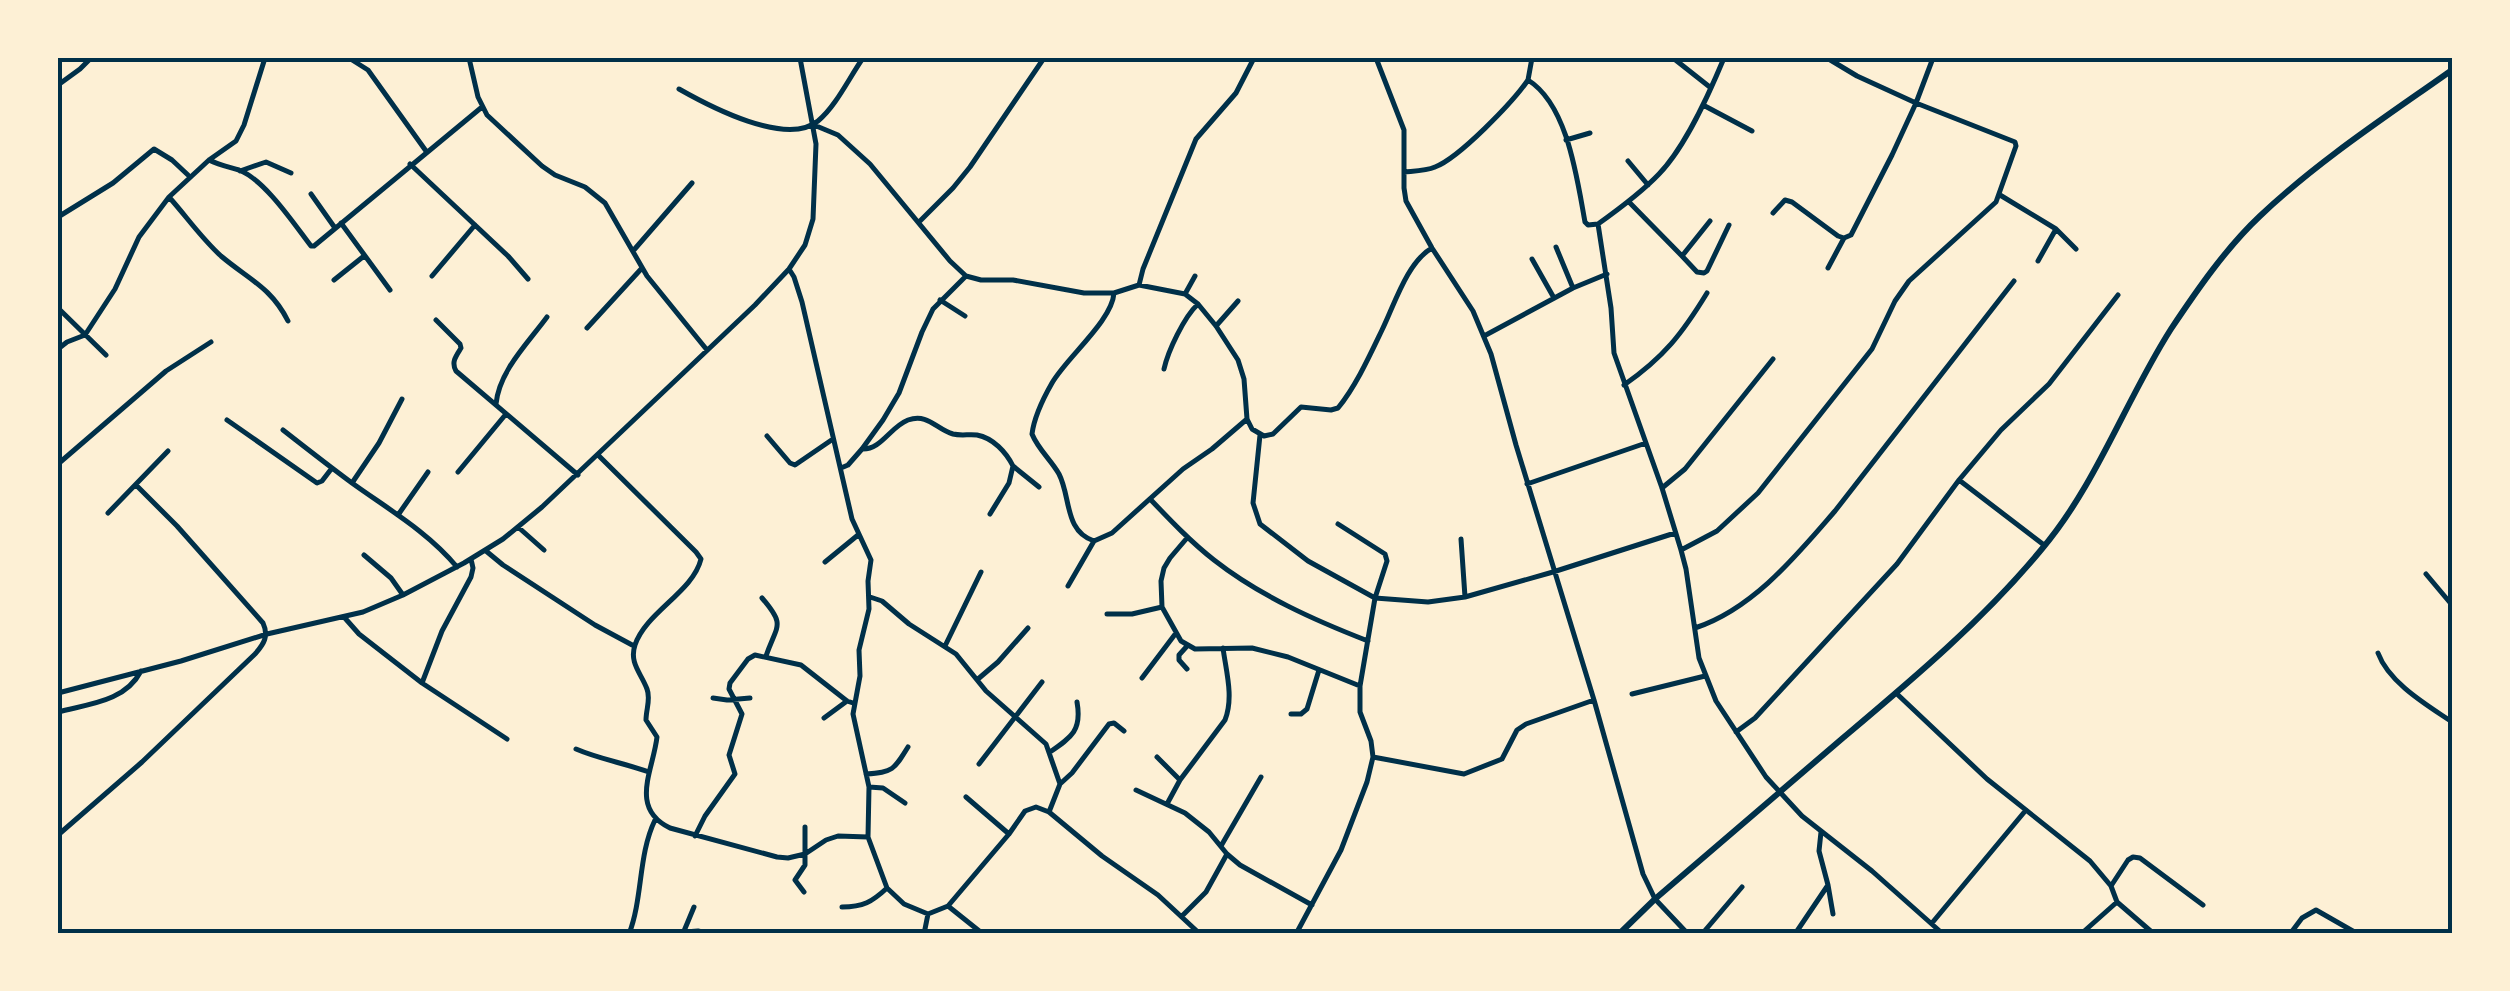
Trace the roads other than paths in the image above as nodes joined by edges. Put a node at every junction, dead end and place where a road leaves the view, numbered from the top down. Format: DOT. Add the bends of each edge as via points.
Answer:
graph roads {
  1 [pos="91,58"];
  2 [pos="265,58"];
  3 [pos="349,58"];
  4 [pos="469,58"];
  5 [pos="800,58"];
  6 [pos="863,58"];
  7 [pos="1044,58"];
  8 [pos="1254,58"];
  9 [pos="1376,58"];
  10 [pos="1532,58"];
  11 [pos="1672,58"];
  12 [pos="1724,58"];
  13 [pos="1828,58"];
  14 [pos="1933,58"];
  15 [pos="2452,70"];
  16 [pos="1528,80"];
  17 [pos="58,84"];
  18 [pos="1711,88"];
  19 [pos="679,89"];
  20 [pos="1916,103"];
  21 [pos="1703,105"];
  22 [pos="482,106"];
  23 [pos="814,125"];
  24 [pos="1752,131"];
  25 [pos="1590,133"];
  26 [pos="1566,140"];
  27 [pos="426,152"];
  28 [pos="208,160"];
  29 [pos="1628,160"];
  30 [pos="410,164"];
  31 [pos="240,171"];
  32 [pos="1404,172"];
  33 [pos="291,173"];
  34 [pos="190,176"];
  35 [pos="692,183"];
  36 [pos="1648,185"];
  37 [pos="311,194"];
  38 [pos="2000,195"];
  39 [pos="169,197"];
  40 [pos="1629,202"];
  41 [pos="1772,213"];
  42 [pos="58,217"];
  43 [pos="1710,220"];
  44 [pos="918,222"];
  45 [pos="1598,224"];
  46 [pos="475,225"];
  47 [pos="338,226"];
  48 [pos="1728,226"];
  49 [pos="2056,229"];
  50 [pos="1844,238"];
  51 [pos="1556,247"];
  52 [pos="1432,248"];
  53 [pos="2076,249"];
  54 [pos="633,251"];
  55 [pos="364,256"];
  56 [pos="1682,256"];
  57 [pos="1532,259"];
  58 [pos="2038,261"];
  59 [pos="642,268"];
  60 [pos="1828,268"];
  61 [pos="789,269"];
  62 [pos="1607,274"];
  63 [pos="432,276"];
  64 [pos="966,276"];
  65 [pos="1195,276"];
  66 [pos="528,279"];
  67 [pos="334,280"];
  68 [pos="2014,281"];
  69 [pos="1139,285"];
  70 [pos="1572,288"];
  71 [pos="390,290"];
  72 [pos="1114,293"];
  73 [pos="1707,293"];
  74 [pos="1184,294"];
  75 [pos="2118,295"];
  76 [pos="1554,298"];
  77 [pos="940,300"];
  78 [pos="1238,301"];
  79 [pos="1198,304"];
  80 [pos="58,308"];
  81 [pos="966,316"];
  82 [pos="547,317"];
  83 [pos="436,320"];
  84 [pos="288,321"];
  85 [pos="1216,326"];
  86 [pos="587,328"];
  87 [pos="85,335"];
  88 [pos="1484,336"];
  89 [pos="211,342"];
  90 [pos="58,349"];
  91 [pos="707,350"];
  92 [pos="106,356"];
  93 [pos="1772,359"];
  94 [pos="1164,369"];
  95 [pos="1624,385"];
  96 [pos="402,400"];
  97 [pos="496,404"];
  98 [pos="506,414"];
  99 [pos="1247,419"];
  100 [pos="227,420"];
  101 [pos="884,420"];
  102 [pos="894,428"];
  103 [pos="283,430"];
  104 [pos="1260,434"];
  105 [pos="766,436"];
  106 [pos="833,439"];
  107 [pos="1646,444"];
  108 [pos="862,448"];
  109 [pos="168,451"];
  110 [pos="598,456"];
  111 [pos="58,464"];
  112 [pos="1013,466"];
  113 [pos="332,468"];
  114 [pos="841,468"];
  115 [pos="428,472"];
  116 [pos="458,472"];
  117 [pos="578,474"];
  118 [pos="1959,480"];
  119 [pos="352,483"];
  120 [pos="1528,484"];
  121 [pos="136,485"];
  122 [pos="1039,487"];
  123 [pos="1662,488"];
  124 [pos="1150,500"];
  125 [pos="108,513"];
  126 [pos="398,514"];
  127 [pos="990,514"];
  128 [pos="1338,524"];
  129 [pos="518,527"];
  130 [pos="1676,533"];
  131 [pos="858,535"];
  132 [pos="1188,538"];
  133 [pos="1461,539"];
  134 [pos="1094,541"];
  135 [pos="2045,546"];
  136 [pos="486,550"];
  137 [pos="544,550"];
  138 [pos="1681,550"];
  139 [pos="364,555"];
  140 [pos="472,559"];
  141 [pos="825,562"];
  142 [pos="456,567"];
  143 [pos="981,572"];
  144 [pos="1553,572"];
  145 [pos="2426,574"];
  146 [pos="1068,586"];
  147 [pos="402,595"];
  148 [pos="1464,597"];
  149 [pos="762,598"];
  150 [pos="870,598"];
  151 [pos="1375,598"];
  152 [pos="1162,606"];
  153 [pos="2452,606"];
  154 [pos="1108,614"];
  155 [pos="344,617"];
  156 [pos="1028,628"];
  157 [pos="1695,628"];
  158 [pos="1176,633"];
  159 [pos="266,634"];
  160 [pos="1368,641"];
  161 [pos="634,646"];
  162 [pos="946,646"];
  163 [pos="1188,646"];
  164 [pos="1222,648"];
  165 [pos="2378,653"];
  166 [pos="766,656"];
  167 [pos="1187,669"];
  168 [pos="1319,670"];
  169 [pos="141,672"];
  170 [pos="1705,676"];
  171 [pos="1142,678"];
  172 [pos="978,680"];
  173 [pos="1042,682"];
  174 [pos="422,683"];
  175 [pos="1360,686"];
  176 [pos="58,693"];
  177 [pos="1896,693"];
  178 [pos="1632,694"];
  179 [pos="713,698"];
  180 [pos="750,698"];
  181 [pos="734,700"];
  182 [pos="1594,700"];
  183 [pos="850,702"];
  184 [pos="1077,702"];
  185 [pos="58,712"];
  186 [pos="1291,714"];
  187 [pos="1016,717"];
  188 [pos="824,718"];
  189 [pos="2452,722"];
  190 [pos="1124,730"];
  191 [pos="1736,732"];
  192 [pos="507,739"];
  193 [pos="908,748"];
  194 [pos="576,749"];
  195 [pos="1050,752"];
  196 [pos="1157,757"];
  197 [pos="1373,757"];
  198 [pos="979,764"];
  199 [pos="649,772"];
  200 [pos="866,774"];
  201 [pos="1260,777"];
  202 [pos="1180,780"];
  203 [pos="1060,784"];
  204 [pos="868,787"];
  205 [pos="1136,790"];
  206 [pos="1779,792"];
  207 [pos="966,798"];
  208 [pos="905,803"];
  209 [pos="1168,804"];
  210 [pos="2026,810"];
  211 [pos="1049,812"];
  212 [pos="656,820"];
  213 [pos="804,827"];
  214 [pos="1821,832"];
  215 [pos="58,834"];
  216 [pos="1009,834"];
  217 [pos="695,836"];
  218 [pos="868,837"];
  219 [pos="1221,846"];
  220 [pos="805,854"];
  221 [pos="1226,854"];
  222 [pos="1828,885"];
  223 [pos="2111,886"];
  224 [pos="1742,887"];
  225 [pos="888,888"];
  226 [pos="804,892"];
  227 [pos="1654,898"];
  228 [pos="2116,902"];
  229 [pos="1312,905"];
  230 [pos="2203,905"];
  231 [pos="694,906"];
  232 [pos="948,906"];
  233 [pos="842,907"];
  234 [pos="928,914"];
  235 [pos="1833,914"];
  236 [pos="1182,916"];
  237 [pos="1931,924"];
  238 [pos="684,932"];
  239 [pos="629,934"];
  240 [pos="658,934"];
  241 [pos="710,934"];
  242 [pos="924,934"];
  243 [pos="983,934"];
  244 [pos="1200,934"];
  245 [pos="1296,934"];
  246 [pos="1619,934"];
  247 [pos="1688,934"];
  248 [pos="1702,934"];
  249 [pos="1794,934"];
  250 [pos="1943,934"];
  251 [pos="2081,934"];
  252 [pos="2154,934"];
  253 [pos="2290,934"];
  254 [pos="2358,934"];
  1 -- 17 [label="street"];
  2 -- 28 [label="street" via="236,141"];
  3 -- 27 [label="street" via="368,70"];
  4 -- 22 [label="street"];
  5 -- 23 [label="street"];
  6 -- 23 [label="street"];
  7 -- 44 [label="street" via="954,188"];
  8 -- 69 [label="street" via="1236,93 1196,139"];
  9 -- 32 [label="street" via="1404,130"];
  10 -- 16 [label="street"];
  11 -- 18 [label="street"];
  12 -- 18 [label="street"];
  13 -- 20 [label="street"];
  14 -- 20 [label="street"];
  15 -- 135 [label="street" via="2328,160 2236,241 2172,329 2078,500"];
  16 -- 26 [label="street" via="1549,100"];
  16 -- 32 [label="street" via="1447,160"];
  18 -- 21 [label="street"];
  19 -- 23 [label="street" via="756,124 801,130"];
  20 -- 38 [label="street" via="2015,142"];
  20 -- 50 [label="street" via="1862,218"];
  21 -- 24 [label="street"];
  21 -- 36 [label="street" via="1673,158"];
  22 -- 27 [label="street"];
  22 -- 54 [label="street" via="542,166 597,194"];
  23 -- 44 [label="street" via="848,143"];
  23 -- 61 [label="street" via="812,219"];
  25 -- 26 [label="street"];
  26 -- 45 [label="street" via="1585,222"];
  27 -- 30 [label="street"];
  28 -- 31 [label="street"];
  28 -- 34 [label="street"];
  29 -- 36 [label="street"];
  30 -- 46 [label="street"];
  30 -- 47 [label="street"];
  31 -- 33 [label="street" via="266,162"];
  31 -- 47 [label="street" via="267,192 311,246"];
  32 -- 52 [label="street" via="1406,200"];
  34 -- 39 [label="street"];
  34 -- 42 [label="street" via="154,149"];
  35 -- 54 [label="street"];
  36 -- 40 [label="street"];
  37 -- 47 [label="street"];
  38 -- 49 [label="street"];
  38 -- 138 [label="street" via="1909,281 1872,349 1758,493 1718,531"];
  39 -- 84 [label="street" via="218,254 273,296"];
  39 -- 87 [label="street" via="139,236"];
  40 -- 45 [label="street"];
  40 -- 56 [label="street"];
  41 -- 50 [label="street" via="1781,202 1792,202"];
  43 -- 56 [label="street"];
  44 -- 64 [label="street"];
  45 -- 62 [label="street"];
  46 -- 63 [label="street"];
  46 -- 66 [label="street"];
  47 -- 55 [label="street"];
  48 -- 56 [label="street" via="1704,274"];
  49 -- 53 [label="street"];
  49 -- 58 [label="street"];
  50 -- 60 [label="street"];
  51 -- 70 [label="street"];
  52 -- 88 [label="street"];
  52 -- 104 [label="street" via="1410,271 1338,408 1301,408 1274,434"];
  54 -- 59 [label="street"];
  55 -- 67 [label="street"];
  55 -- 71 [label="street"];
  57 -- 76 [label="street"];
  59 -- 86 [label="street"];
  59 -- 91 [label="street"];
  61 -- 91 [label="street"];
  61 -- 106 [label="street"];
  62 -- 70 [label="street"];
  62 -- 95 [label="street" via="1614,353"];
  64 -- 72 [label="street"];
  64 -- 77 [label="street"];
  65 -- 74 [label="street"];
  68 -- 157 [label="street" via="1807,544 1732,611"];
  69 -- 72 [label="street"];
  69 -- 74 [label="street"];
  70 -- 76 [label="street"];
  72 -- 134 [label="street" via="1110,308 1052,382 1032,434 1062,482 1072,522"];
  73 -- 95 [label="street" via="1668,350"];
  74 -- 79 [label="street"];
  75 -- 118 [label="street" via="2049,384"];
  76 -- 88 [label="street"];
  77 -- 81 [label="street"];
  77 -- 101 [label="street"];
  78 -- 85 [label="street"];
  79 -- 85 [label="street"];
  79 -- 94 [label="street"];
  80 -- 87 [label="street"];
  82 -- 97 [label="street" via="508,371"];
  83 -- 97 [label="street" via="462,348 456,371"];
  85 -- 99 [label="street" via="1242,369"];
  87 -- 90 [label="street"];
  87 -- 92 [label="street"];
  88 -- 120 [label="street"];
  89 -- 111 [label="street"];
  91 -- 110 [label="street"];
  93 -- 123 [label="street"];
  95 -- 107 [label="street"];
  96 -- 119 [label="street"];
  97 -- 98 [label="street"];
  98 -- 116 [label="street"];
  98 -- 117 [label="street"];
  99 -- 104 [label="street"];
  99 -- 124 [label="street"];
  100 -- 113 [label="street" via="317,483"];
  101 -- 102 [label="street"];
  101 -- 108 [label="street"];
  102 -- 108 [label="street" via="875,447"];
  102 -- 112 [label="street" via="920,418 956,435 982,436"];
  103 -- 113 [label="street"];
  104 -- 151 [label="street" via="1252,503 1260,524 1308,562"];
  105 -- 106 [label="street" via="795,465"];
  106 -- 114 [label="street"];
  107 -- 120 [label="street"];
  107 -- 123 [label="street"];
  108 -- 114 [label="street"];
  109 -- 121 [label="street"];
  110 -- 117 [label="street"];
  110 -- 161 [label="street" via="701,559"];
  112 -- 122 [label="street"];
  112 -- 127 [label="street"];
  113 -- 119 [label="street"];
  114 -- 131 [label="street"];
  115 -- 126 [label="street"];
  117 -- 129 [label="street"];
  118 -- 135 [label="street"];
  118 -- 191 [label="street" via="1897,564"];
  119 -- 126 [label="street"];
  120 -- 144 [label="street"];
  121 -- 125 [label="street"];
  121 -- 159 [label="street" via="251,609"];
  123 -- 130 [label="street"];
  124 -- 132 [label="street"];
  124 -- 134 [label="street"];
  126 -- 142 [label="street"];
  128 -- 151 [label="street" via="1385,554"];
  129 -- 136 [label="street"];
  129 -- 137 [label="street"];
  130 -- 138 [label="street"];
  130 -- 144 [label="street"];
  131 -- 141 [label="street"];
  131 -- 150 [label="street" via="871,560"];
  132 -- 152 [label="street" via="1164,568"];
  132 -- 160 [label="street" via="1253,586"];
  133 -- 148 [label="street"];
  134 -- 146 [label="street"];
  135 -- 177 [label="street"];
  136 -- 140 [label="street"];
  136 -- 161 [label="street"];
  138 -- 157 [label="street"];
  139 -- 147 [label="street"];
  140 -- 142 [label="street"];
  140 -- 174 [label="street" via="471,576"];
  142 -- 147 [label="street"];
  143 -- 162 [label="street"];
  144 -- 148 [label="street"];
  144 -- 182 [label="street"];
  145 -- 153 [label="street"];
  147 -- 155 [label="street"];
  148 -- 151 [label="street"];
  149 -- 166 [label="street" via="778,622"];
  150 -- 162 [label="street"];
  150 -- 183 [label="street"];
  151 -- 160 [label="street"];
  152 -- 154 [label="street"];
  152 -- 158 [label="street"];
  155 -- 159 [label="street"];
  155 -- 174 [label="street"];
  156 -- 172 [label="street"];
  157 -- 170 [label="street"];
  158 -- 163 [label="street"];
  158 -- 171 [label="street"];
  159 -- 169 [label="street"];
  159 -- 215 [label="street" via="260,648 142,762"];
  160 -- 175 [label="street"];
  161 -- 199 [label="street" via="634,664 649,697 646,720 656,736"];
  162 -- 172 [label="street"];
  163 -- 164 [label="street"];
  163 -- 167 [label="street" via="1179,655"];
  164 -- 168 [label="street" via="1288,656"];
  164 -- 202 [label="street" via="1229,710"];
  165 -- 189 [label="street" via="2398,680"];
  166 -- 181 [label="street" via="748,659 730,683"];
  166 -- 183 [label="street" via="801,665"];
  168 -- 175 [label="street"];
  168 -- 186 [label="street" via="1307,710"];
  169 -- 176 [label="street"];
  169 -- 185 [label="street" via="118,696"];
  170 -- 178 [label="street"];
  170 -- 191 [label="street"];
  172 -- 187 [label="street"];
  173 -- 187 [label="street"];
  174 -- 192 [label="street"];
  175 -- 197 [label="street"];
  177 -- 206 [label="street"];
  177 -- 210 [label="street"];
  179 -- 181 [label="street"];
  180 -- 181 [label="street"];
  181 -- 217 [label="street" via="742,714 729,755 736,774"];
  182 -- 197 [label="street" via="1526,724 1502,759 1464,774"];
  182 -- 227 [label="street"];
  183 -- 188 [label="street"];
  183 -- 200 [label="street"];
  184 -- 195 [label="street" via="1077,727"];
  187 -- 195 [label="street"];
  187 -- 198 [label="street"];
  190 -- 203 [label="street" via="1109,724"];
  191 -- 206 [label="street"];
  193 -- 200 [label="street" via="895,768"];
  194 -- 199 [label="street"];
  195 -- 203 [label="street"];
  196 -- 202 [label="street"];
  197 -- 229 [label="street" via="1341,850"];
  199 -- 212 [label="street" via="647,806"];
  200 -- 204 [label="street"];
  201 -- 219 [label="street"];
  202 -- 209 [label="street"];
  203 -- 211 [label="street"];
  204 -- 208 [label="street" via="883,788"];
  204 -- 218 [label="street"];
  205 -- 209 [label="street"];
  206 -- 214 [label="street"];
  206 -- 227 [label="street"];
  207 -- 216 [label="street"];
  209 -- 219 [label="street"];
  210 -- 223 [label="street"];
  210 -- 237 [label="street"];
  211 -- 216 [label="street" via="1025,811"];
  211 -- 236 [label="street"];
  212 -- 217 [label="street"];
  212 -- 239 [label="street"];
  213 -- 220 [label="street"];
  214 -- 222 [label="street"];
  214 -- 237 [label="street"];
  216 -- 232 [label="street"];
  217 -- 220 [label="street" via="777,857"];
  218 -- 220 [label="street" via="833,837"];
  218 -- 225 [label="street"];
  219 -- 221 [label="street"];
  220 -- 226 [label="street" via="796,880"];
  221 -- 229 [label="street"];
  221 -- 236 [label="street" via="1206,892"];
  222 -- 235 [label="street"];
  222 -- 249 [label="street"];
  223 -- 228 [label="street"];
  223 -- 230 [label="street" via="2128,860 2140,858"];
  224 -- 248 [label="street"];
  225 -- 233 [label="street" via="861,908"];
  225 -- 234 [label="street"];
  227 -- 246 [label="street"];
  227 -- 247 [label="street"];
  228 -- 251 [label="street"];
  228 -- 252 [label="street"];
  229 -- 245 [label="street"];
  231 -- 238 [label="street"];
  232 -- 234 [label="street"];
  232 -- 243 [label="street"];
  234 -- 242 [label="street"];
  236 -- 244 [label="street"];
  237 -- 250 [label="street"];
  238 -- 240 [label="street"];
  238 -- 241 [label="street"];
  253 -- 254 [label="street" via="2316,910"];
}
